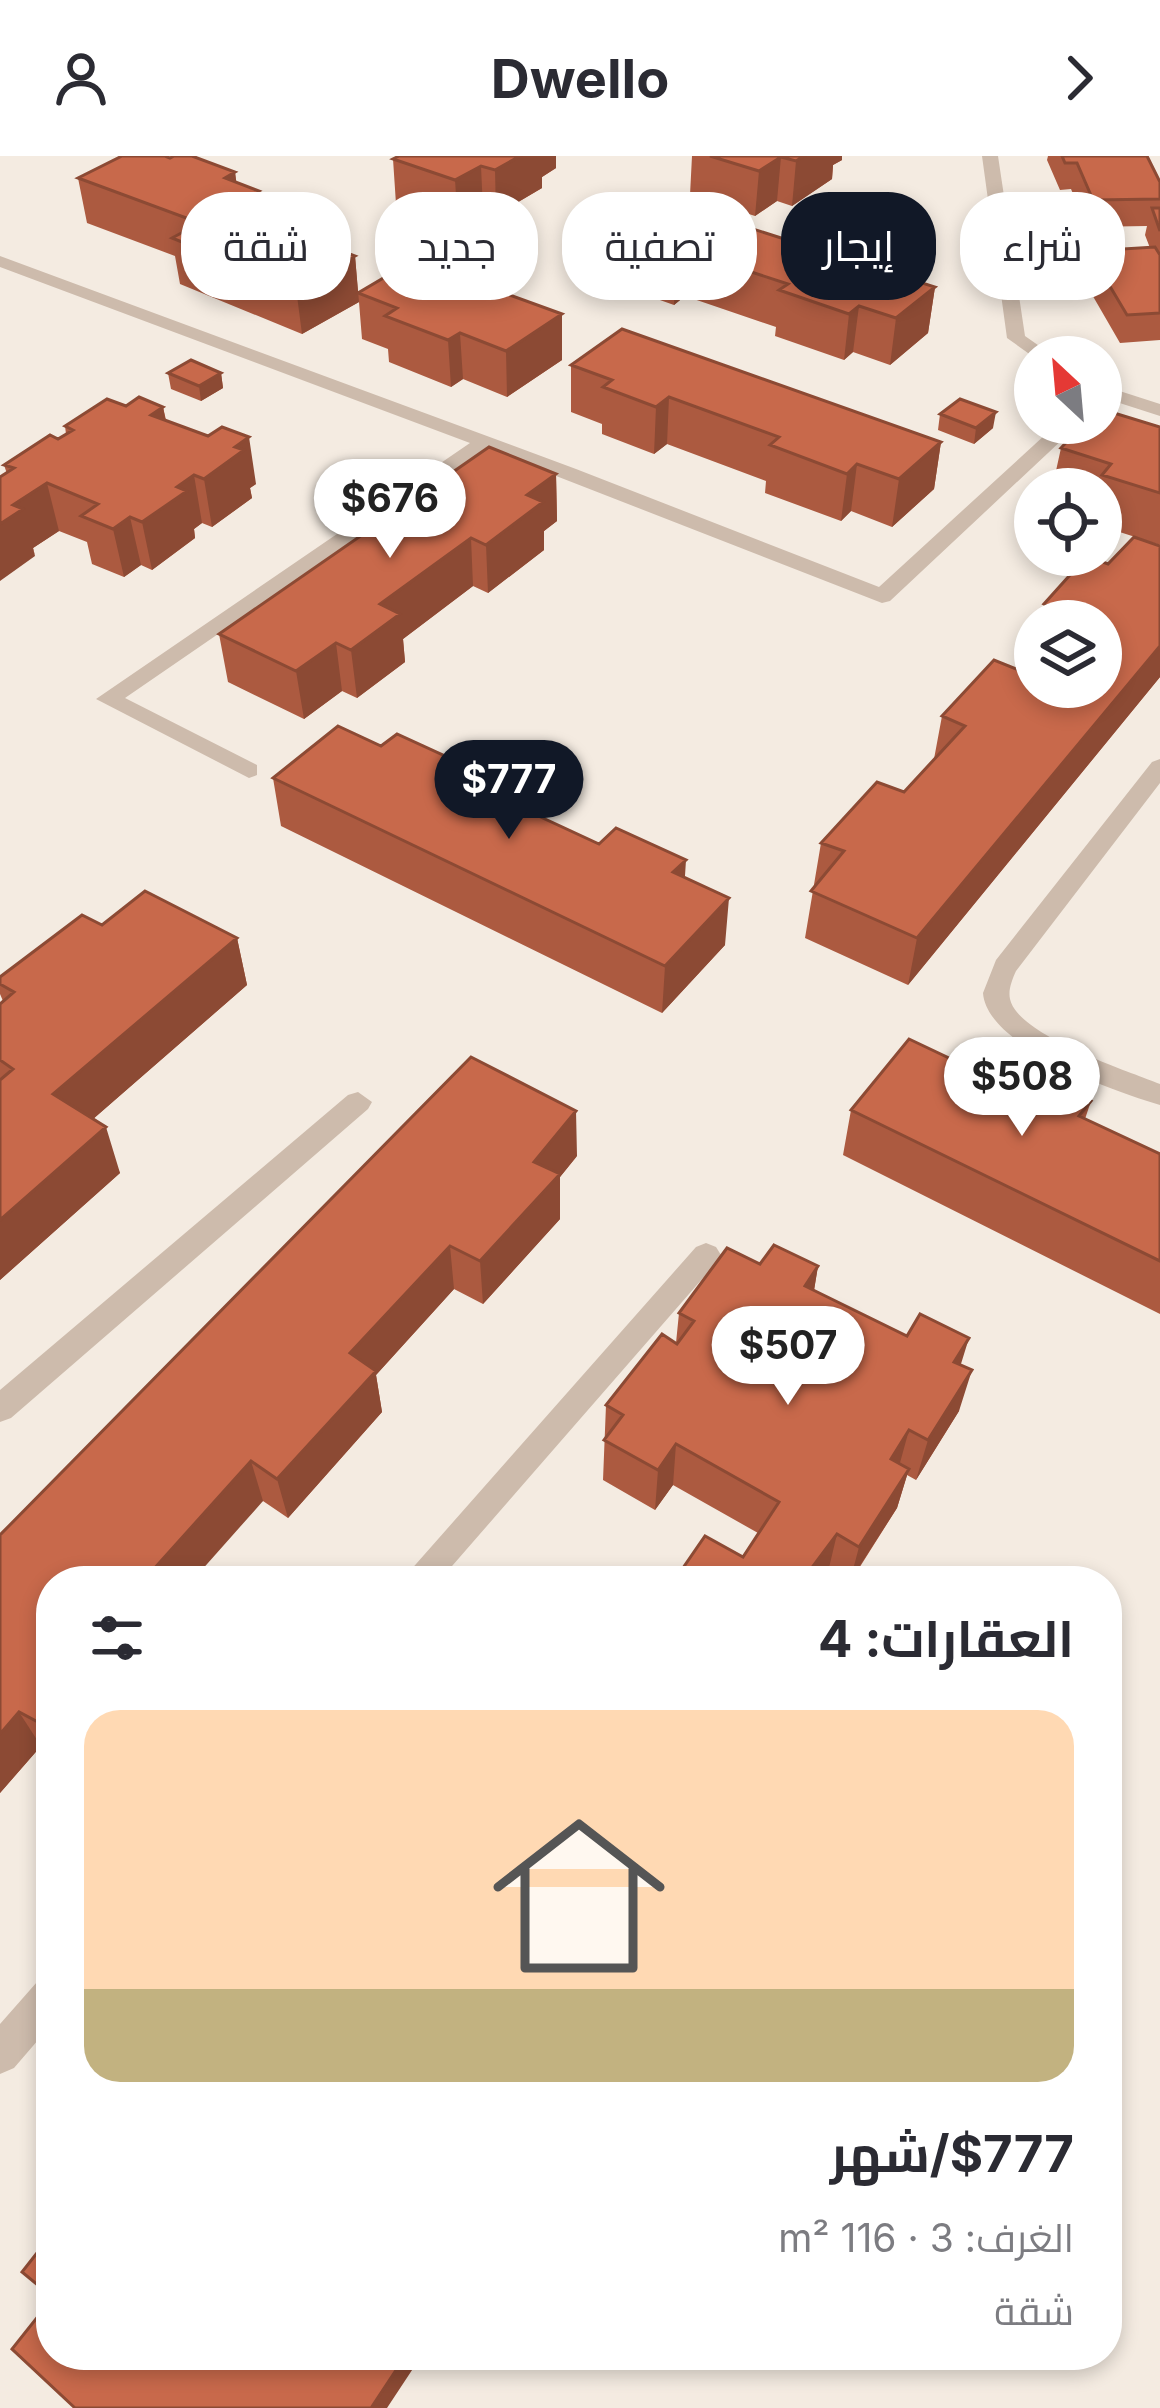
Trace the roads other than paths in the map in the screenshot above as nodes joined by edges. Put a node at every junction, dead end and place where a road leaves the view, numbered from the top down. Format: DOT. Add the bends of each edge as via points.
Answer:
graph roads {
  1 [pos="990,156"];
  2 [pos="0,261"];
  3 [pos="1016,336"];
  4 [pos="1122,398"];
  5 [pos="1160,410"];
  6 [pos="484,442"];
  7 [pos="1047,444"];
  8 [pos="1160,767"];
  9 [pos="249,770"];
  10 [pos="1160,1095"];
  11 [pos="358,1102"];
  12 [pos="706,1255"];
  13 [pos="0,1409"];
  14 [pos="431,1566"];
  15 [pos="36,2013"];
  16 [pos="0,2054"];
  1 -- 3 [label="street"];
  2 -- 6 [label="street"];
  4 -- 5 [label="street"];
  6 -- 7 [label="street" via="881,596"];
  6 -- 9 [label="street" via="108,699"];
  8 -- 10 [label="street" via="996,986 998,1008 1019,1033"];
  11 -- 13 [label="street"];
  12 -- 14 [label="street"];
  15 -- 16 [label="street"];
}
